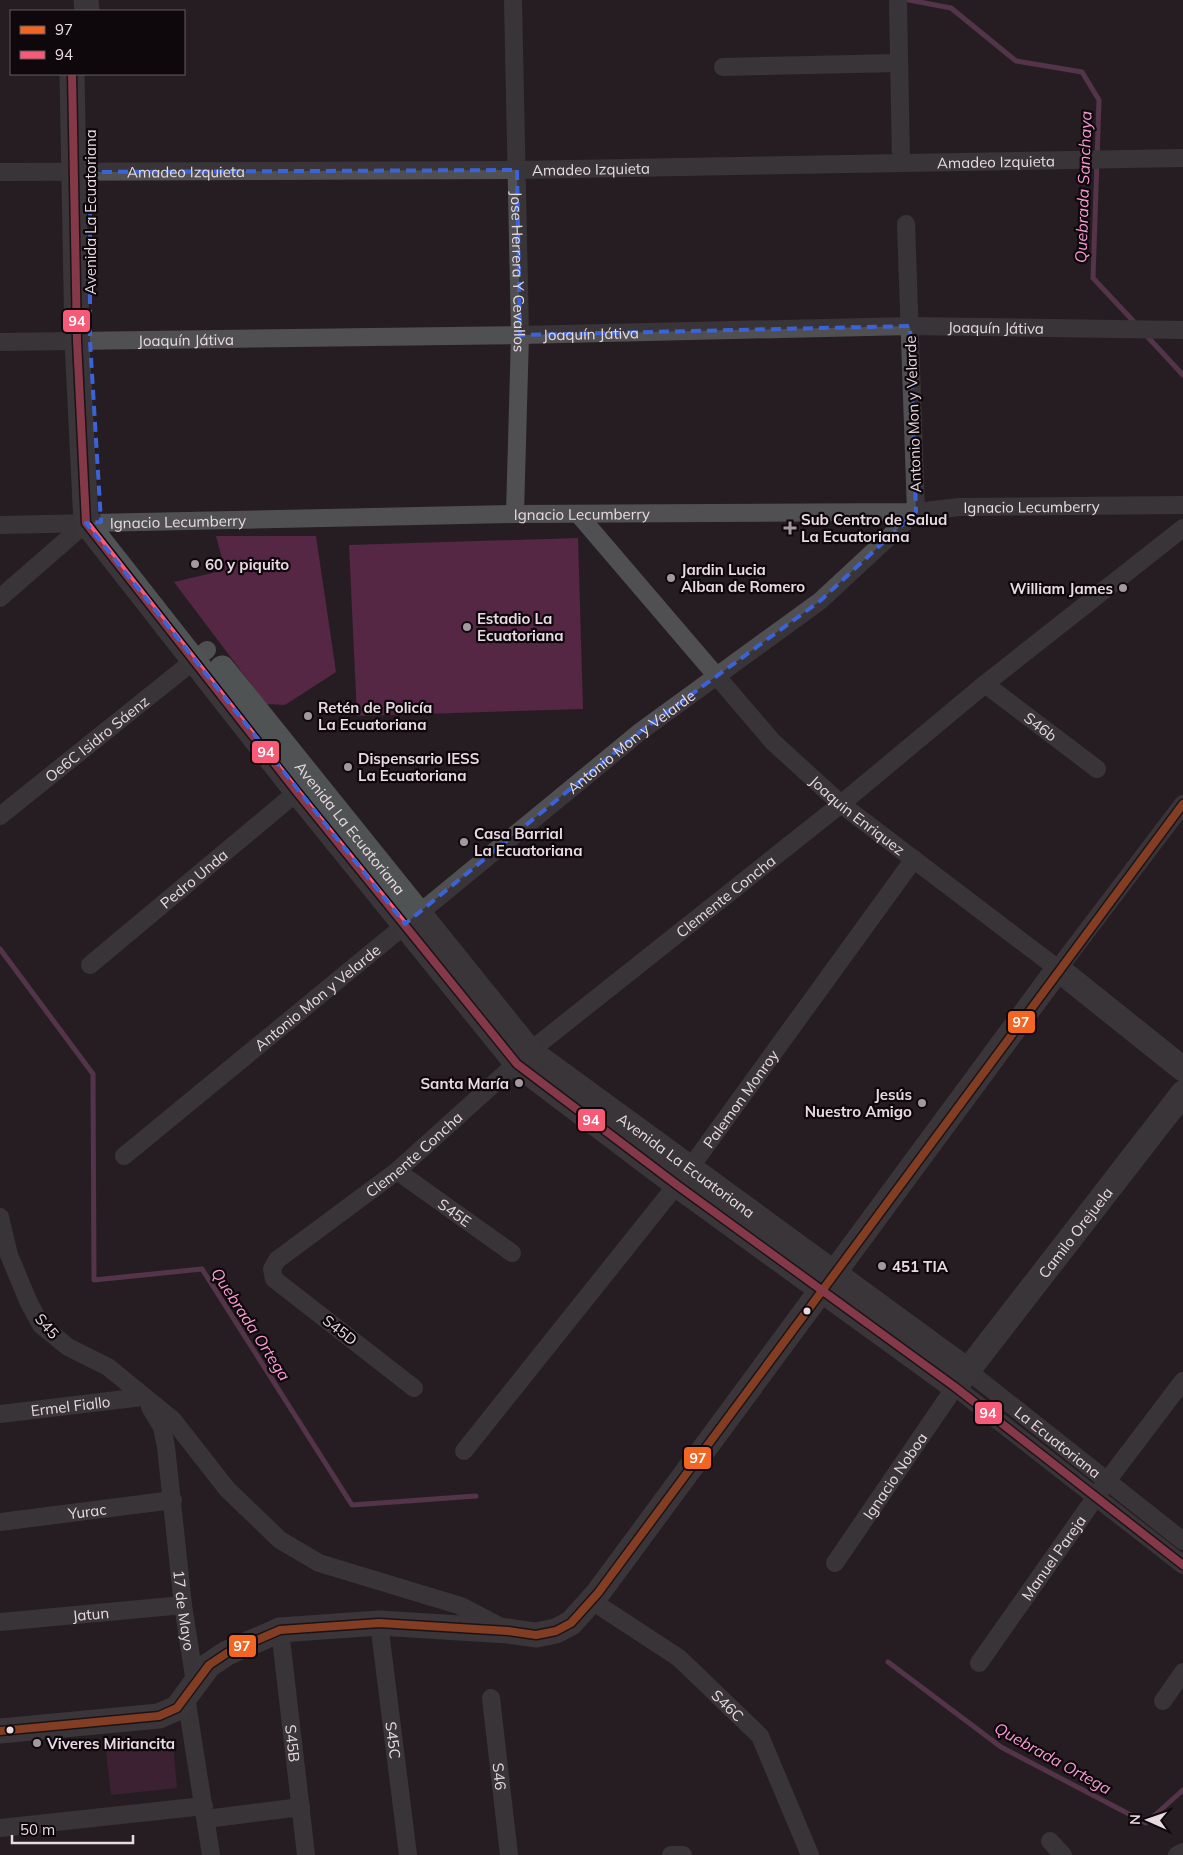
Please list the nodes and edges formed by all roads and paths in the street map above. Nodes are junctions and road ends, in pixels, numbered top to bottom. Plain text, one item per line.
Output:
1 (513, 0) edge
2 (898, 0) edge
3 (899, 63) junction
4 (723, 67) dead end
5 (72, 75) edge
6 (88, 75) edge
7 (1183, 158) edge
8 (901, 162) junction
9 (517, 170) junction
10 (0, 172) edge
11 (82, 172) junction
12 (906, 224) dead end
13 (910, 326) junction
14 (1183, 330) edge
15 (520, 335) junction
16 (84, 341) junction
17 (0, 342) edge
18 (1183, 505) edge
19 (916, 512) junction
20 (515, 514) junction
21 (578, 514) junction
22 (93, 522) junction
23 (0, 525) edge
24 (1183, 528) edge
25 (0, 598) edge
26 (200, 655) junction
27 (716, 676) junction
28 (984, 684) junction
29 (1097, 769) dead end
30 (296, 792) junction
31 (841, 804) junction
32 (1183, 804) edge
33 (0, 816) edge
34 (914, 859) junction
35 (412, 919) junction
36 (90, 965) dead end
37 (1058, 969) junction
38 (524, 1058) junction
39 (1183, 1069) edge
40 (1183, 1093) edge
41 (124, 1156) dead end
42 (397, 1171) junction
43 (683, 1176) junction
44 (0, 1218) edge
45 (512, 1253) dead end
46 (272, 1269) joint
47 (829, 1281) junction
48 (961, 1378) junction
49 (1183, 1381) edge
50 (414, 1388) dead end
51 (142, 1397) junction
52 (0, 1414) edge
53 (464, 1451) dead end
54 (1107, 1481) junction
55 (1096, 1496) junction
56 (173, 1500) junction
57 (0, 1522) edge
58 (1183, 1541) edge
59 (834, 1563) dead end
60 (1183, 1565) edge
61 (595, 1597) junction
62 (183, 1605) junction
63 (0, 1622) edge
64 (379, 1623) junction
65 (280, 1630) junction
66 (508, 1631) junction
67 (979, 1663) dead end
68 (1183, 1672) edge
69 (190, 1690) junction
70 (491, 1698) dead end
71 (1163, 1701) dead end
72 (0, 1731) edge
73 (301, 1807) junction
74 (205, 1813) junction
75 (0, 1828) edge
76 (1050, 1841) dead end
77 (1183, 1852) edge
78 (211, 1855) edge
79 (306, 1855) edge
80 (408, 1855) edge
81 (509, 1855) edge
82 (672, 1855) edge
83 (684, 1855) edge
84 (810, 1855) edge
85 (1063, 1855) edge
86 (1177, 1855) edge

1 - 9 street, Jose Herrera Y Cevallos
2 - 3 street
3 - 4 street
3 - 8 street
5 - 11 street
6 - 11 street, Avenida La Ecuatoriana
7 - 8 street, Amadeo Izquieta
8 - 9 street, Amadeo Izquieta
9 - 11 street, Amadeo Izquieta
9 - 15 street, Jose Herrera Y Cevallos
10 - 11 street, Amadeo Izquieta
11 - 16 street, Avenida La Ecuatoriana
12 - 13 street, Antonio Mon y Velarde
13 - 14 street, Joaquín Játiva
13 - 15 street, Joaquín Játiva
13 - 19 street, Antonio Mon y Velarde
15 - 16 street, Joaquín Játiva
15 - 20 street, Jose Herrera Y Cevallos
16 - 17 street, Joaquín Játiva
16 - 22 street, Avenida La Ecuatoriana
18 - 19 street, Ignacio Lecumberry
19 - 21 street, Ignacio Lecumberry
19 - 27 street, Antonio Mon y Velarde
20 - 21 street, Ignacio Lecumberry
20 - 22 street, Ignacio Lecumberry
21 - 27 street, Joaquin Enriquez
22 - 23 street, Ignacio Lecumberry
22 - 25 street
22 - 26 street, Avenida La Ecuatoriana
24 - 28 street, Clemente Concha
26 - 30 street
26 - 33 street, Oe6C Isidro Sáenz
26 - 35 street, Avenida La Ecuatoriana
27 - 31 street, Joaquin Enriquez
27 - 35 street, Antonio Mon y Velarde
28 - 29 street, S46b
28 - 31 street, Clemente Concha
30 - 35 street
30 - 36 street, Pedro Unda
31 - 34 street, Joaquin Enriquez
31 - 38 street, Clemente Concha
32 - 37 street
34 - 37 street, Joaquin Enriquez
34 - 43 street, Palemon Monroy
35 - 38 street, Avenida La Ecuatoriana
35 - 41 street, Antonio Mon y Velarde
37 - 39 street, Joaquin Enriquez
37 - 47 street
38 - 42 street, Clemente Concha
38 - 43 street, Avenida La Ecuatoriana
40 - 48 street, Camilo Orejuela
42 - 45 street, S45E
42 - 46 street, Clemente Concha
43 - 47 street, Avenida La Ecuatoriana
43 - 53 street, Palemon Monroy
44 - 51 street, S45
46 - 50 street, S45D
47 - 48 street, La Ecuatoriana
47 - 61 street
48 - 54 street, La Ecuatoriana
48 - 55 street
48 - 59 street, Ignacio Noboa
49 - 54 street, Manuel Pareja
51 - 52 street, Ermel Fiallo
51 - 56 street, 17 de Mayo
51 - 66 street
54 - 55 street, Manuel Pareja
54 - 58 street, La Ecuatoriana
55 - 60 street
55 - 67 street, Manuel Pareja
56 - 57 street, Yurac
56 - 62 street, 17 de Mayo
61 - 66 street
61 - 84 street, S46C
62 - 63 street, Jatun
62 - 69 street, 17 de Mayo
64 - 65 street
64 - 66 street
64 - 80 street, S45C
65 - 69 street
65 - 73 street, S45B
68 - 71 street
69 - 72 street
69 - 74 street, 17 de Mayo
70 - 81 street, S46
73 - 74 street
73 - 79 street, S45B
74 - 75 street
74 - 78 street, 17 de Mayo
76 - 85 street
77 - 86 street
82 - 83 street

